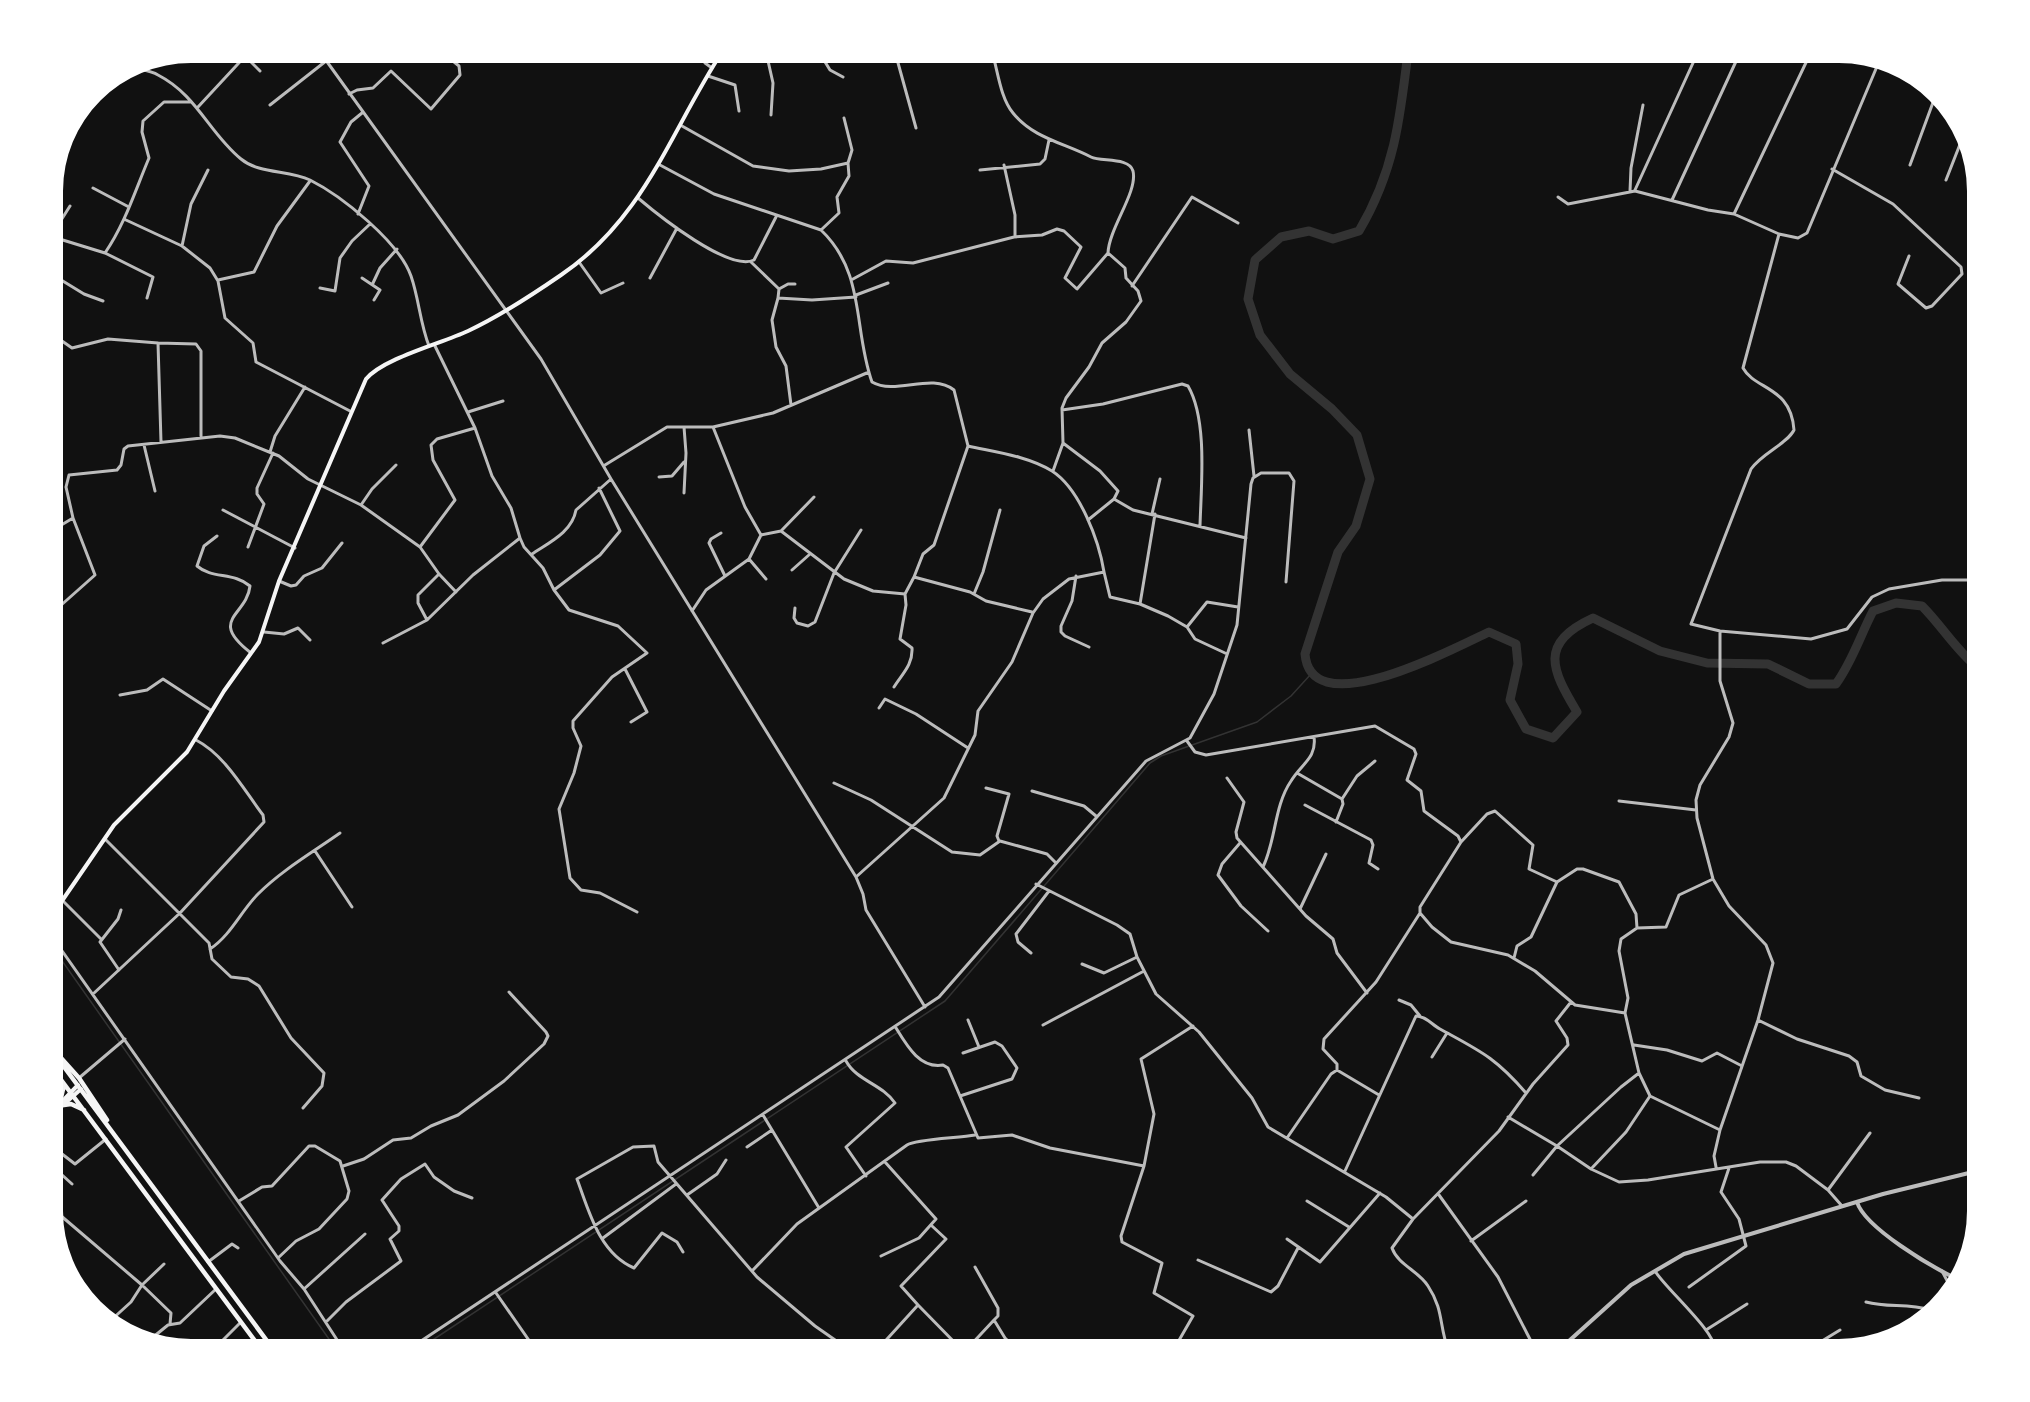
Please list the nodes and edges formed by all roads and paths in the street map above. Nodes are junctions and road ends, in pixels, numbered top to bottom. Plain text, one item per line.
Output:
1 (240, 63) edge
2 (252, 63) edge
3 (322, 63) edge
4 (326, 63) edge
5 (455, 63) edge
6 (705, 63) edge
7 (715, 63) edge
8 (769, 63) edge
9 (826, 63) edge
10 (898, 63) edge
11 (996, 63) edge
12 (1693, 63) edge
13 (1735, 63) edge
14 (1806, 63) edge
15 (712, 68) junction
16 (1876, 69) edge
17 (146, 71) edge
18 (260, 71) dead end
19 (708, 76) junction
20 (843, 77) dead end
21 (349, 94) junction
22 (193, 102) junction
23 (1933, 104) edge
24 (270, 105) dead end
25 (1643, 105) dead end
26 (198, 107) junction
27 (739, 111) dead end
28 (361, 113) junction
29 (771, 115) dead end
30 (844, 118) dead end
31 (682, 126) junction
32 (916, 128) dead end
33 (1049, 140) junction
34 (1959, 147) edge
35 (848, 163) junction
36 (660, 165) junction
37 (1004, 165) junction
38 (1910, 165) dead end
39 (1832, 169) junction
40 (208, 170) dead end
41 (980, 170) dead end
42 (1946, 180) dead end
43 (310, 181) junction
44 (93, 188) dead end
45 (1632, 191) junction
46 (1558, 197) dead end
47 (638, 198) junction
48 (1671, 200) junction
49 (70, 206) dead end
50 (127, 206) junction
51 (358, 214) junction
52 (1734, 214) junction
53 (776, 217) junction
54 (63, 218) edge
55 (126, 220) junction
56 (1238, 223) dead end
57 (370, 224) junction
58 (677, 228) junction
59 (821, 230) junction
60 (1779, 234) junction
61 (1015, 237) junction
62 (63, 239) edge
63 (182, 246) junction
64 (397, 249) junction
65 (105, 253) junction
66 (1108, 253) junction
67 (1909, 256) dead end
68 (579, 262) junction
69 (751, 262) junction
70 (362, 278) dead end
71 (650, 278) dead end
72 (853, 279) junction
73 (217, 280) junction
74 (63, 281) edge
75 (373, 283) junction
76 (623, 283) dead end
77 (888, 283) dead end
78 (795, 284) dead end
79 (1132, 286) junction
80 (320, 288) dead end
81 (779, 289) junction
82 (856, 296) junction
83 (147, 298) dead end
84 (778, 298) junction
85 (374, 300) dead end
86 (103, 301) dead end
87 (504, 311) junction
88 (158, 343) junction
89 (63, 344) edge
90 (432, 347) junction
91 (869, 372) junction
92 (305, 387) junction
93 (502, 401) dead end
94 (791, 405) junction
95 (1062, 410) junction
96 (350, 411) junction
97 (468, 412) junction
98 (684, 427) junction
99 (713, 427) junction
100 (475, 428) junction
101 (1249, 430) dead end
102 (201, 436) junction
103 (161, 442) junction
104 (1063, 443) junction
105 (144, 445) junction
106 (968, 446) junction
107 (271, 453) junction
108 (685, 460) junction
109 (396, 465) dead end
110 (604, 465) junction
111 (1053, 472) junction
112 (1254, 476) junction
113 (659, 477) dead end
114 (1160, 479) dead end
115 (610, 480) junction
116 (321, 485) junction
117 (600, 487) junction
118 (155, 491) dead end
119 (684, 493) dead end
120 (814, 497) dead end
121 (1114, 499) junction
122 (361, 506) junction
123 (223, 510) dead end
124 (1000, 510) dead end
125 (1154, 514) junction
126 (73, 518) junction
127 (1088, 521) junction
128 (63, 524) edge
129 (1200, 526) junction
130 (257, 527) junction
131 (861, 530) dead end
132 (781, 531) junction
133 (721, 533) dead end
134 (761, 535) junction
135 (217, 536) dead end
136 (520, 538) junction
137 (1246, 538) junction
138 (342, 543) dead end
139 (418, 546) junction
140 (248, 547) dead end
141 (295, 548) junction
142 (532, 554) junction
143 (810, 554) junction
144 (748, 559) junction
145 (792, 570) dead end
146 (1104, 572) junction
147 (834, 573) junction
148 (438, 574) junction
149 (725, 576) junction
150 (1076, 576) junction
151 (914, 578) junction
152 (766, 579) dead end
153 (1967, 580) edge
154 (279, 581) junction
155 (1286, 582) dead end
156 (554, 590) junction
157 (456, 592) junction
158 (905, 594) junction
159 (974, 594) junction
160 (63, 603) edge
161 (1140, 604) junction
162 (1238, 607) junction
163 (795, 608) dead end
164 (692, 610) junction
165 (1033, 613) junction
166 (427, 620) junction
167 (1186, 627) junction
168 (1720, 631) junction
169 (264, 632) junction
170 (310, 640) dead end
171 (383, 643) dead end
172 (1089, 647) dead end
173 (1225, 653) junction
174 (252, 654) junction
175 (625, 669) junction
176 (894, 687) dead end
177 (120, 695) dead end
178 (879, 708) dead end
179 (212, 711) junction
180 (631, 722) dead end
181 (1314, 737) junction
182 (196, 740) junction
183 (1188, 742) junction
184 (968, 748) junction
185 (1375, 761) dead end
186 (1297, 773) junction
187 (1227, 778) dead end
188 (834, 783) dead end
189 (986, 788) dead end
190 (1032, 792) dead end
191 (1342, 799) junction
192 (1619, 801) dead end
193 (1305, 805) dead end
194 (1696, 810) junction
195 (1096, 816) junction
196 (1336, 822) junction
197 (911, 828) junction
198 (340, 833) dead end
199 (104, 838) junction
200 (999, 841) junction
201 (1461, 842) junction
202 (1240, 843) junction
203 (315, 851) junction
204 (1326, 854) dead end
205 (1056, 863) junction
206 (1263, 867) junction
207 (1378, 869) dead end
208 (856, 878) junction
209 (1713, 879) junction
210 (1557, 882) junction
211 (1038, 885) junction
212 (1048, 890) junction
213 (63, 901) joint
214 (352, 906) dead end
215 (1300, 909) junction
216 (121, 910) dead end
217 (637, 912) dead end
218 (180, 913) junction
219 (1420, 913) junction
220 (1637, 928) junction
221 (1268, 931) dead end
222 (101, 939) junction
223 (210, 949) junction
224 (63, 952) edge
225 (1031, 953) dead end
226 (1137, 957) junction
227 (1514, 958) junction
228 (1082, 964) dead end
229 (120, 970) junction
230 (1144, 971) junction
231 (509, 992) dead end
232 (1367, 993) junction
233 (93, 994) junction
234 (1400, 1000) dead end
235 (1571, 1002) junction
236 (925, 1008) junction
237 (1625, 1013) junction
238 (1420, 1016) junction
239 (968, 1020) dead end
240 (1758, 1020) junction
241 (1043, 1025) dead end
242 (1193, 1026) junction
243 (896, 1028) junction
244 (1447, 1033) junction
245 (124, 1040) junction
246 (1634, 1045) junction
247 (979, 1047) junction
248 (963, 1053) dead end
249 (1432, 1057) dead end
250 (63, 1061) edge
251 (846, 1062) junction
252 (63, 1064) edge
253 (1742, 1066) junction
254 (1337, 1070) junction
255 (1639, 1073) junction
256 (79, 1078) junction
257 (63, 1081) edge
258 (63, 1084) edge
259 (79, 1087) junction
260 (1526, 1093) junction
261 (73, 1094) junction
262 (1379, 1095) junction
263 (960, 1096) junction
264 (1650, 1096) junction
265 (1919, 1098) dead end
266 (63, 1100) edge
267 (63, 1103) edge
268 (63, 1104) edge
269 (303, 1108) dead end
270 (88, 1113) junction
271 (762, 1114) junction
272 (1508, 1117) junction
273 (772, 1130) junction
274 (1720, 1130) junction
275 (113, 1131) junction
276 (1870, 1133) dead end
277 (975, 1135) junction
278 (1287, 1138) junction
279 (106, 1139) junction
280 (1557, 1146) junction
281 (747, 1147) dead end
282 (63, 1155) edge
283 (726, 1160) dead end
284 (885, 1162) junction
285 (343, 1166) junction
286 (1144, 1166) junction
287 (1716, 1167) junction
288 (1729, 1168) junction
289 (1591, 1169) junction
290 (1345, 1171) junction
291 (1967, 1173) edge
292 (1533, 1175) dead end
293 (63, 1176) edge
294 (670, 1176) junction
295 (866, 1176) junction
296 (676, 1183) junction
297 (72, 1184) dead end
298 (1828, 1190) junction
299 (1380, 1193) junction
300 (687, 1195) junction
301 (1440, 1195) junction
302 (472, 1198) dead end
303 (239, 1201) junction
304 (1307, 1201) dead end
305 (1526, 1201) dead end
306 (1857, 1202) junction
307 (1842, 1206) junction
308 (819, 1208) junction
309 (63, 1218) edge
310 (1413, 1219) junction
311 (932, 1226) junction
312 (1349, 1227) junction
313 (596, 1228) junction
314 (365, 1234) dead end
315 (1744, 1235) junction
316 (601, 1236) junction
317 (1287, 1239) dead end
318 (1471, 1241) junction
319 (238, 1248) dead end
320 (1298, 1248) junction
321 (683, 1252) dead end
322 (881, 1256) dead end
323 (278, 1258) junction
324 (1198, 1260) dead end
325 (208, 1262) junction
326 (164, 1264) dead end
327 (975, 1267) dead end
328 (1654, 1270) junction
329 (752, 1271) junction
330 (1941, 1271) junction
331 (1949, 1275) edge
332 (1946, 1280) edge
333 (142, 1285) junction
334 (1689, 1287) dead end
335 (217, 1288) junction
336 (304, 1289) junction
337 (497, 1294) junction
338 (1866, 1302) dead end
339 (1747, 1304) dead end
340 (918, 1305) junction
341 (1923, 1308) edge
342 (117, 1315) edge
343 (994, 1320) junction
344 (241, 1322) junction
345 (326, 1322) junction
346 (170, 1324) junction
347 (1706, 1330) junction
348 (1840, 1330) dead end
349 (157, 1334) edge
350 (225, 1339) edge
351 (253, 1339) edge
352 (265, 1339) edge
353 (336, 1339) edge
354 (426, 1339) edge
355 (528, 1339) edge
356 (833, 1339) edge
357 (888, 1339) edge
358 (950, 1339) edge
359 (977, 1339) edge
360 (1006, 1339) edge
361 (1180, 1339) edge
362 (1446, 1339) edge
363 (1529, 1339) edge
364 (1572, 1339) edge
365 (1712, 1339) edge
366 (1825, 1339) edge

1 - 26 street
2 - 18 street
3 - 24 street
4 - 21 street
5 - 21 street
6 - 15 street
7 - 15 main road
8 - 29 street
9 - 20 street
10 - 32 street
11 - 33 street
12 - 45 street
13 - 48 street
14 - 52 street
15 - 19 main road
16 - 39 street
17 - 22 street
19 - 27 street
19 - 31 main road
21 - 28 street
22 - 26 street
22 - 50 street
23 - 38 street
25 - 45 street
26 - 43 street
28 - 51 street
28 - 87 street
30 - 35 street
31 - 35 street
31 - 36 main road
33 - 37 street
33 - 66 street
34 - 42 street
35 - 59 street
36 - 47 main road
36 - 53 street
37 - 41 street
37 - 61 street
39 - 60 street
39 - 67 street
40 - 63 street
43 - 51 street
43 - 73 street
44 - 50 street
45 - 46 street
45 - 48 street
47 - 58 street
47 - 68 main road
48 - 52 street
49 - 54 street
50 - 55 street
51 - 57 street
52 - 60 street
53 - 59 street
53 - 69 street
55 - 63 street
55 - 65 street
56 - 79 street
57 - 64 street
57 - 80 street
58 - 69 street
58 - 71 street
59 - 72 street
60 - 168 street
61 - 66 street
61 - 72 street
62 - 65 street
63 - 73 street
64 - 75 street
64 - 90 street
65 - 83 street
66 - 79 street
68 - 76 street
68 - 87 main road
69 - 81 street
70 - 75 street
72 - 82 street
73 - 92 street
74 - 86 street
75 - 85 street
77 - 82 street
78 - 81 street
79 - 95 street
81 - 84 street
82 - 84 street
82 - 91 street
84 - 94 street
87 - 90 main road
87 - 110 street
88 - 89 street
88 - 102 street
88 - 103 street
90 - 96 main road
90 - 97 street
91 - 94 street
91 - 106 street
92 - 96 street
92 - 107 street
93 - 97 street
94 - 99 street
95 - 104 street
95 - 129 street
96 - 116 main road
97 - 100 street
98 - 99 street
98 - 108 street
98 - 110 street
99 - 134 street
100 - 136 street
100 - 139 street
101 - 112 street
102 - 103 street
102 - 107 street
103 - 105 street
104 - 111 street
104 - 121 street
105 - 118 street
105 - 126 street
106 - 111 street
106 - 151 street
107 - 116 street
107 - 130 street
108 - 113 street
108 - 119 street
109 - 122 street
110 - 115 street
111 - 127 street
112 - 137 street
112 - 155 street
114 - 125 street
115 - 117 street
115 - 164 street
116 - 122 street
116 - 141 main road
117 - 142 street
117 - 156 street
120 - 132 street
121 - 125 street
121 - 127 street
122 - 139 street
123 - 130 street
124 - 159 street
125 - 129 street
125 - 161 street
126 - 128 street
126 - 160 street
127 - 146 street
129 - 137 street
130 - 140 street
130 - 141 street
131 - 147 street
132 - 134 street
132 - 143 street
133 - 149 street
134 - 144 street
135 - 174 street
136 - 142 street
136 - 157 street
137 - 162 street
138 - 154 street
139 - 148 street
141 - 154 main road
142 - 156 street
143 - 145 street
143 - 147 street
144 - 149 street
144 - 152 street
146 - 150 street
146 - 161 street
147 - 158 street
147 - 163 street
148 - 157 street
148 - 166 street
149 - 164 street
150 - 165 street
150 - 172 street
151 - 158 street
151 - 159 street
153 - 168 street
154 - 169 main road
156 - 175 street
157 - 166 street
158 - 176 street
159 - 165 street
161 - 167 street
162 - 167 street
162 - 173 street
164 - 208 street
165 - 184 street
166 - 171 street
167 - 173 street
168 - 194 street
169 - 170 street
169 - 174 main road
173 - 183 street
174 - 179 main road
175 - 180 street
175 - 217 street
177 - 179 street
178 - 184 street
179 - 182 main road
181 - 183 street
181 - 186 street
181 - 201 street
182 - 199 main road
182 - 218 street
183 - 195 street
184 - 197 street
185 - 191 street
186 - 191 street
186 - 206 street
187 - 202 street
188 - 197 street
189 - 200 street
190 - 195 street
191 - 196 street
192 - 194 street
193 - 196 street
194 - 209 street
195 - 205 street
196 - 207 street
197 - 200 street
197 - 208 street
198 - 203 street
199 - 213 main road
199 - 218 street
200 - 205 street
201 - 210 street
201 - 219 street
202 - 206 street
202 - 221 street
203 - 214 street
203 - 223 street
204 - 215 street
205 - 211 street
206 - 215 street
208 - 236 street
209 - 220 street
209 - 240 street
210 - 220 street
210 - 227 street
211 - 212 street
211 - 236 street
212 - 225 street
212 - 226 street
213 - 222 street
215 - 232 street
216 - 222 street
218 - 223 street
218 - 229 street
219 - 227 street
219 - 232 street
220 - 237 street
222 - 229 street
223 - 269 street
224 - 233 street
226 - 228 street
226 - 230 street
227 - 235 street
229 - 233 street
230 - 241 street
230 - 242 street
231 - 285 street
232 - 254 street
233 - 245 street
234 - 238 street
235 - 237 street
235 - 260 street
236 - 243 street
237 - 246 street
238 - 244 street
238 - 262 street
239 - 247 street
240 - 253 street
240 - 265 street
242 - 278 street
242 - 286 street
243 - 251 street
243 - 263 street
244 - 249 street
244 - 260 street
245 - 256 street
245 - 303 street
246 - 253 street
246 - 255 street
247 - 248 street
247 - 263 street
250 - 256 highway
251 - 271 street
251 - 295 street
252 - 259 highway
253 - 274 street
254 - 262 street
254 - 278 street
255 - 264 street
255 - 280 street
256 - 275 highway
257 - 261 highway
258 - 266 highway
259 - 261 main road
259 - 275 highway
260 - 272 street
261 - 267 main road
261 - 270 highway
262 - 290 street
263 - 277 street
264 - 274 street
264 - 289 street
268 - 270 highway
270 - 279 highway
271 - 273 street
271 - 294 street
272 - 280 street
272 - 301 street
273 - 281 street
273 - 308 street
274 - 287 street
275 - 325 highway
276 - 298 street
277 - 284 street
277 - 286 street
278 - 290 street
279 - 282 street
279 - 335 highway
280 - 289 street
280 - 292 street
283 - 300 street
284 - 295 street
284 - 311 street
285 - 303 street
285 - 323 street
286 - 361 street
287 - 288 street
287 - 289 street
288 - 298 street
288 - 315 street
290 - 299 street
291 - 306 street
293 - 297 street
294 - 296 street
294 - 313 street
294 - 313 street
295 - 308 street
296 - 300 street
296 - 316 street
298 - 307 street
299 - 310 street
299 - 312 street
300 - 329 street
301 - 310 street
301 - 318 street
302 - 345 street
303 - 323 street
304 - 312 street
305 - 318 street
306 - 307 street
306 - 330 street
307 - 315 street
308 - 329 street
309 - 333 street
310 - 362 street
311 - 322 street
311 - 340 street
312 - 320 street
313 - 316 street
313 - 337 street
314 - 336 street
315 - 328 street
315 - 334 street
316 - 321 street
317 - 320 street
318 - 363 street
319 - 325 street
320 - 324 street
323 - 336 street
325 - 352 highway
326 - 333 street
327 - 343 street
328 - 347 street
328 - 364 street
329 - 356 street
330 - 331 street
330 - 332 street
333 - 342 street
333 - 346 street
335 - 344 highway
335 - 346 street
336 - 345 street
337 - 354 street
337 - 355 street
338 - 341 street
339 - 347 street
340 - 357 street
340 - 358 street
343 - 359 street
343 - 360 street
344 - 350 street
344 - 351 highway
345 - 353 street
346 - 349 street
347 - 365 street
348 - 366 street

